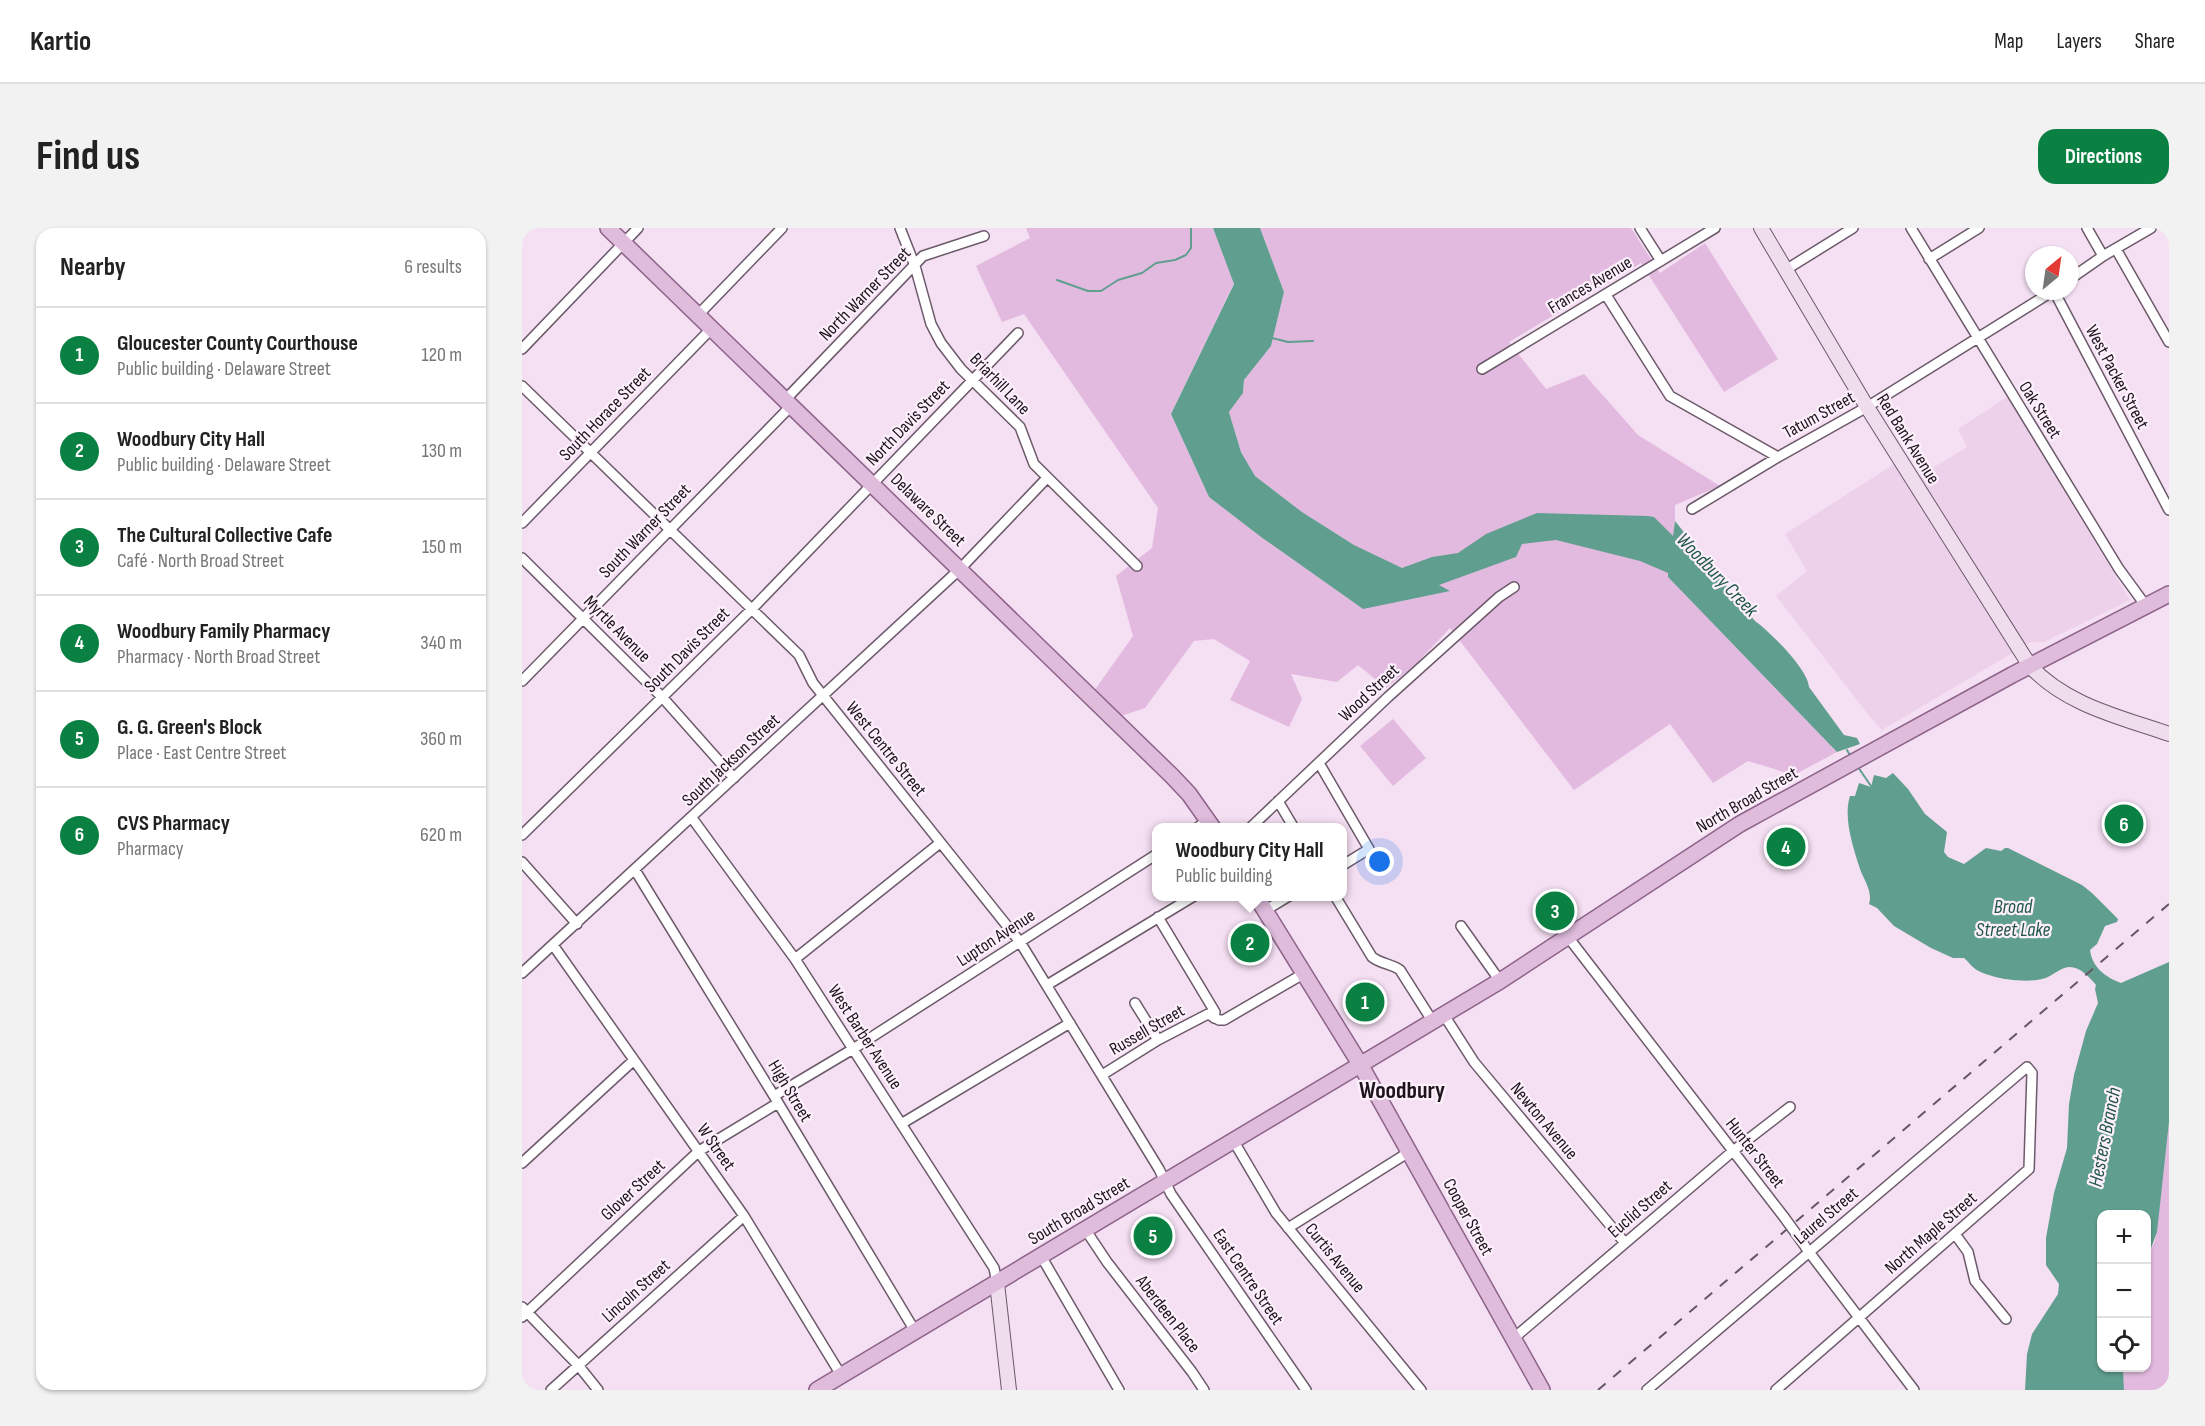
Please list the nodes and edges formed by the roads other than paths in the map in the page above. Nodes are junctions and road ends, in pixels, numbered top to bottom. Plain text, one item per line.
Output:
1 (608, 228) edge
2 (639, 228) edge
3 (782, 228) edge
4 (900, 228) edge
5 (1640, 228) edge
6 (1715, 228) edge
7 (1761, 228) edge
8 (1853, 228) edge
9 (1911, 228) edge
10 (1979, 228) edge
11 (2087, 228) edge
12 (2151, 228) edge
13 (984, 236) dead end
14 (624, 243) junction
15 (2116, 249) junction
16 (2103, 256) junction
17 (1929, 259) junction
18 (1661, 261) junction
19 (915, 266) junction
20 (1787, 269) junction
21 (2079, 273) edge
22 (1606, 295) junction
23 (2039, 300) edge
24 (2058, 300) edge
25 (698, 315) junction
26 (712, 328) junction
27 (1018, 333) dead end
28 (1977, 340) junction
29 (2169, 342) edge
30 (522, 349) edge
31 (1482, 369) dead end
32 (972, 381) junction
33 (522, 386) edge
34 (789, 402) junction
35 (1867, 407) junction
36 (589, 452) junction
37 (1778, 457) junction
38 (1047, 478) junction
39 (873, 484) junction
40 (1692, 509) dead end
41 (2169, 510) edge
42 (522, 523) edge
43 (670, 529) junction
44 (522, 558) edge
45 (1137, 566) dead end
46 (960, 569) junction
47 (1514, 587) dead end
48 (2169, 594) edge
49 (2146, 606) junction
50 (752, 609) junction
51 (583, 618) junction
52 (2030, 666) junction
53 (522, 681) edge
54 (824, 697) junction
55 (663, 698) junction
56 (2169, 734) edge
57 (1319, 763) junction
58 (734, 778) junction
59 (1278, 801) junction
60 (692, 818) junction
61 (1205, 823) edge
62 (1255, 823) edge
63 (1291, 823) edge
64 (522, 835) edge
65 (940, 843) junction
66 (1152, 857) edge
67 (522, 862) edge
68 (1347, 863) edge
69 (635, 870) junction
70 (1187, 901) edge
71 (1258, 901) edge
72 (1282, 901) edge
73 (1337, 901) edge
74 (1264, 911) junction
75 (1158, 917) junction
76 (577, 924) junction
77 (1461, 926) dead end
78 (1568, 937) junction
79 (1020, 942) junction
80 (553, 945) junction
81 (795, 959) junction
82 (522, 973) edge
83 (1303, 974) junction
84 (1500, 981) junction
85 (1047, 985) junction
86 (1135, 1003) dead end
87 (1214, 1018) junction
88 (1438, 1019) junction
89 (1070, 1023) junction
90 (1158, 1040) junction
91 (853, 1049) junction
92 (634, 1060) junction
93 (1360, 1065) junction
94 (2027, 1067) joint
95 (1102, 1075) junction
96 (776, 1099) junction
97 (1790, 1107) dead end
98 (901, 1124) junction
99 (1233, 1140) junction
100 (699, 1151) junction
101 (1733, 1151) junction
102 (1408, 1152) junction
103 (522, 1163) edge
104 (1165, 1181) junction
105 (744, 1216) junction
106 (1288, 1228) junction
107 (1085, 1229) junction
108 (1955, 1234) junction
109 (1625, 1243) junction
110 (1807, 1249) junction
111 (1041, 1256) junction
112 (997, 1283) junction
113 (524, 1312) edge
114 (1859, 1317) junction
115 (2006, 1318) dead end
116 (915, 1331) junction
117 (1514, 1338) junction
118 (578, 1365) junction
119 (842, 1376) junction
120 (1783, 1388) edge
121 (551, 1390) edge
122 (598, 1390) edge
123 (817, 1390) edge
124 (1010, 1390) edge
125 (1119, 1390) edge
126 (1204, 1390) edge
127 (1305, 1390) edge
128 (1421, 1390) edge
129 (1542, 1390) edge
130 (1647, 1390) edge
131 (1914, 1390) edge

1 - 14 main road, Delaware Street
2 - 14 street
3 - 25 street
4 - 19 street, Briarhill Lane
5 - 18 street
6 - 18 street, Frances Avenue
7 - 20 street, Red Bank Avenue
8 - 20 street
9 - 17 street, Oak Street
10 - 17 street
11 - 16 street
12 - 15 street
13 - 19 street, North Warner Street
14 - 25 main road, Delaware Street
14 - 30 street
15 - 16 street
15 - 29 street
16 - 21 street
17 - 28 street, Oak Street
18 - 22 street, Frances Avenue
19 - 32 street, Briarhill Lane
19 - 34 street, North Warner Street
20 - 35 street, Red Bank Avenue
22 - 31 street, Frances Avenue
22 - 37 street
23 - 28 street, Tatum Street
24 - 41 street, West Packer Street
25 - 26 main road, Delaware Street
26 - 34 main road, Delaware Street
26 - 36 street, South Horace Street
27 - 32 street, North Davis Street
28 - 35 street, Tatum Street
28 - 49 street, Oak Street
32 - 38 street, Briarhill Lane
32 - 39 street, North Davis Street
33 - 36 street, West Centre Street
34 - 39 main road, Delaware Street
34 - 43 street, South Warner Street
35 - 37 street, Tatum Street
35 - 52 street, Red Bank Avenue
36 - 42 street, South Horace Street
36 - 43 street, West Centre Street
37 - 40 street, Tatum Street
38 - 45 street, Briarhill Lane
38 - 46 street, South Jackson Street
39 - 46 main road, Delaware Street
39 - 50 street, South Davis Street
43 - 50 street, West Centre Street
43 - 51 street, South Warner Street
44 - 51 street, Myrtle Avenue
46 - 54 street, South Jackson Street
46 - 61 main road, Delaware Street
47 - 57 street, Wood Street
48 - 49 main road, North Broad Street
49 - 52 main road, North Broad Street
50 - 54 street, West Centre Street
50 - 55 street, South Davis Street
51 - 53 street, South Warner Street
51 - 55 street, Myrtle Avenue
52 - 56 street, Red Bank Avenue
52 - 78 main road, North Broad Street
54 - 58 street, South Jackson Street
54 - 65 street, West Centre Street
55 - 58 street, Myrtle Avenue
55 - 64 street, South Davis Street
57 - 59 street, Wood Street
57 - 68 street
58 - 60 street, South Jackson Street
59 - 62 street, Wood Street
59 - 63 street
60 - 69 street, South Jackson Street
60 - 81 street, West Barber Avenue
65 - 79 street, West Centre Street
65 - 81 street
66 - 79 street, Lupton Avenue
67 - 76 street
69 - 76 street, South Jackson Street
69 - 96 street, High Street
70 - 75 street
71 - 74 main road
72 - 74 street
73 - 88 street, Newton Avenue
74 - 83 main road
75 - 85 street
75 - 87 street
76 - 80 street, South Jackson Street
77 - 84 street
78 - 84 main road, North Broad Street
78 - 101 street, Hunter Street
79 - 85 street, West Centre Street
79 - 91 street, Lupton Avenue
80 - 82 street, South Jackson Street
80 - 92 street, W Street
81 - 91 street, West Barber Avenue
83 - 87 street, Russell Street
83 - 93 main road
84 - 88 main road, North Broad Street
85 - 89 street, West Centre Street
86 - 90 street
87 - 90 street, Russell Street
88 - 93 main road, North Broad Street
88 - 109 street, Newton Avenue
89 - 95 street, West Centre Street
89 - 98 street
90 - 95 street, Russell Street
91 - 96 street, Glover Street
91 - 98 street, West Barber Avenue
92 - 100 street, W Street
92 - 103 street
93 - 99 main road, South Broad Street
93 - 102 main road, Cooper Street
94 - 108 street, North Maple Street
94 - 110 street, Laurel Street
95 - 104 street, West Centre Street
96 - 100 street, Glover Street
96 - 116 street, High Street
97 - 101 street, Euclid Street
98 - 112 street, West Barber Avenue
99 - 104 main road, South Broad Street
99 - 106 street, Curtis Avenue
100 - 105 street, W Street
100 - 113 street, Glover Street
101 - 109 street, Euclid Street
101 - 110 street, Hunter Street, bridge
102 - 106 street
102 - 117 main road, Cooper Street
104 - 107 main road, South Broad Street
104 - 127 street, East Centre Street
105 - 118 street, Lincoln Street
105 - 119 street, W Street
106 - 128 street, Curtis Avenue
107 - 111 main road, South Broad Street
107 - 126 street, Aberdeen Place
108 - 114 street, North Maple Street
108 - 115 street
109 - 117 street, Euclid Street
110 - 114 street, Hunter Street
110 - 130 street, Laurel Street
111 - 112 main road, South Broad Street
111 - 125 street
112 - 116 main road, South Broad Street
112 - 124 street
113 - 118 street
114 - 120 street, North Maple Street
114 - 131 street, Hunter Street
116 - 119 main road, South Broad Street
117 - 129 main road, Cooper Street
118 - 121 street, Lincoln Street
118 - 122 street
119 - 123 main road, South Broad Street

